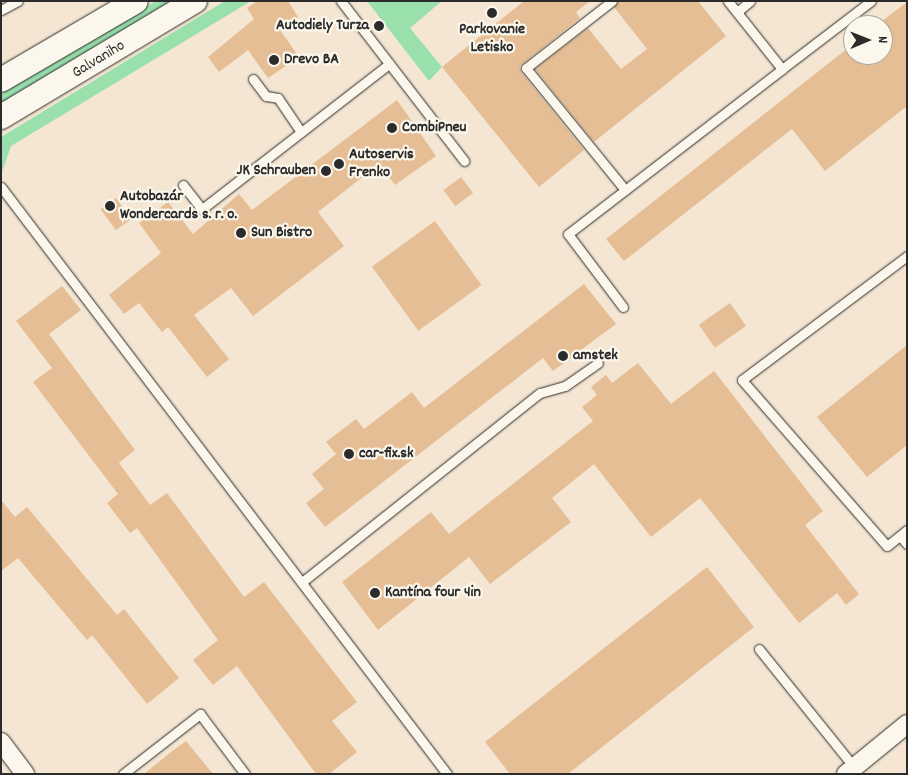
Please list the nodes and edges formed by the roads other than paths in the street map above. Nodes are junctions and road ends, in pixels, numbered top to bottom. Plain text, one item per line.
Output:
1 (18, 1) edge
2 (136, 1) edge
3 (195, 1) edge
4 (341, 1) edge
5 (612, 1) edge
6 (728, 1) edge
7 (750, 1) edge
8 (871, 1) edge
9 (1, 10) edge
10 (736, 12) junction
11 (389, 64) junction
12 (782, 69) junction
13 (254, 79) dead end
14 (1, 80) edge
15 (1, 116) edge
16 (301, 132) junction
17 (464, 162) dead end
18 (183, 185) dead end
19 (1, 187) edge
20 (625, 190) junction
21 (907, 256) edge
22 (623, 307) dead end
23 (598, 363) dead end
24 (903, 533) edge
25 (907, 544) edge
26 (302, 582) junction
27 (759, 649) dead end
28 (907, 724) edge
29 (1, 742) edge
30 (850, 771) edge
31 (25, 774) edge
32 (123, 774) edge
33 (246, 774) edge
34 (447, 774) edge

1 - 9 lane
2 - 14 main road, Galvaniho
3 - 15 main road, Galvaniho
4 - 11 lane
5 - 20 lane
6 - 10 lane
7 - 10 lane
8 - 12 lane
10 - 12 lane
11 - 16 lane
11 - 17 lane
12 - 20 lane
13 - 16 lane
16 - 18 lane
19 - 26 lane
20 - 22 lane
21 - 24 lane
23 - 26 lane
24 - 25 lane
26 - 34 lane
27 - 30 lane
28 - 30 street
29 - 31 street
32 - 33 lane

